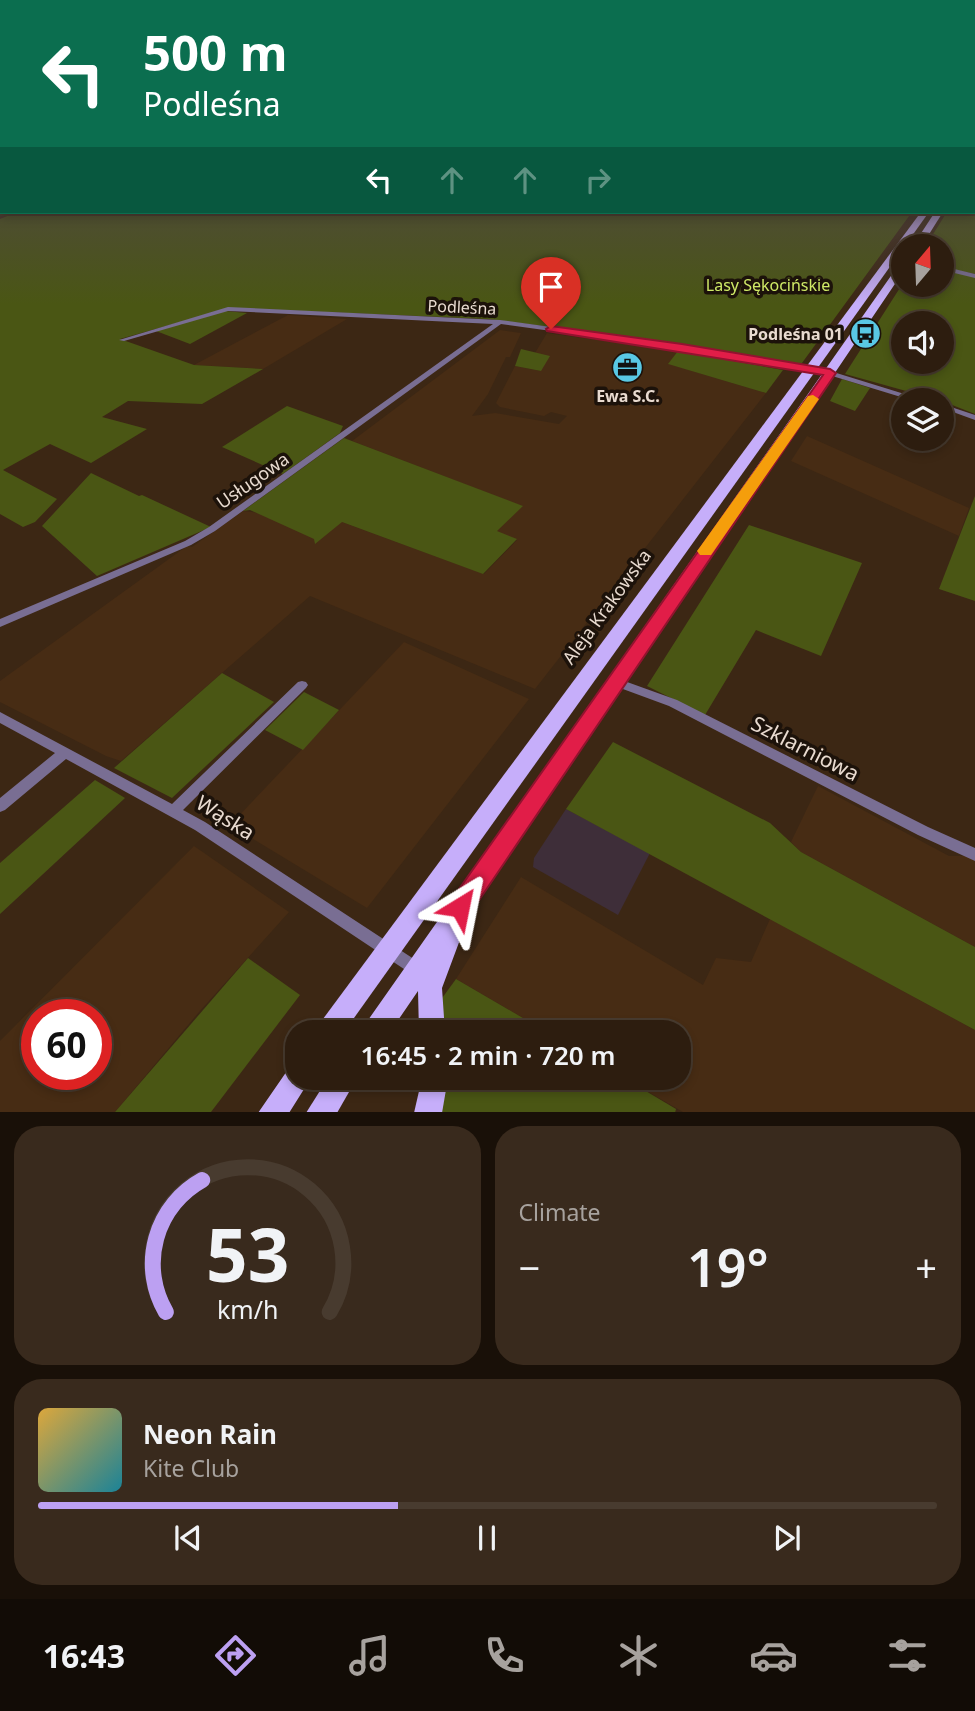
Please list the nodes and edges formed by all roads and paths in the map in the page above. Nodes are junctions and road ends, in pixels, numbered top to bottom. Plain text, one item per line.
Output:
1 (924, 214) edge
2 (938, 214) edge
3 (925, 234) edge
4 (954, 271) edge
5 (975, 276) edge
6 (891, 283) edge
7 (500, 322) junction
8 (122, 340) dead end
9 (808, 370) junction
10 (830, 373) junction
11 (891, 391) edge
12 (954, 411) edge
13 (975, 418) edge
14 (0, 623) edge
15 (615, 682) junction
16 (302, 685) dead end
17 (0, 717) edge
18 (65, 752) junction
19 (0, 806) edge
20 (174, 810) junction
21 (975, 855) edge
22 (460, 907) junction
23 (389, 951) junction
24 (418, 970) junction
25 (338, 1020) edge
26 (383, 1020) edge
27 (431, 1020) edge
28 (288, 1090) edge
29 (336, 1090) edge
30 (433, 1090) edge
31 (272, 1112) edge
32 (320, 1112) edge
33 (428, 1112) edge

1 - 9 main road, Aleja Krakowska
2 - 3 main road
4 - 5 street
6 - 10 main road
7 - 8 street, Podleśna
7 - 9 street, Podleśna
7 - 14 street, Usługowa
9 - 10 street, Podleśna
9 - 23 main road, Aleja Krakowska
10 - 11 street, Podleśna
10 - 15 main road
12 - 13 street
15 - 21 street, Szklarniowa
15 - 22 main road
16 - 20 street
17 - 18 street, Wąska
18 - 19 street
18 - 20 street, Wąska
20 - 23 street, Wąska
22 - 24 main road
22 - 27 main road
23 - 24 street, Wąska
23 - 25 main road, Aleja Krakowska
24 - 26 main road
28 - 31 main road
29 - 32 main road
30 - 33 main road

